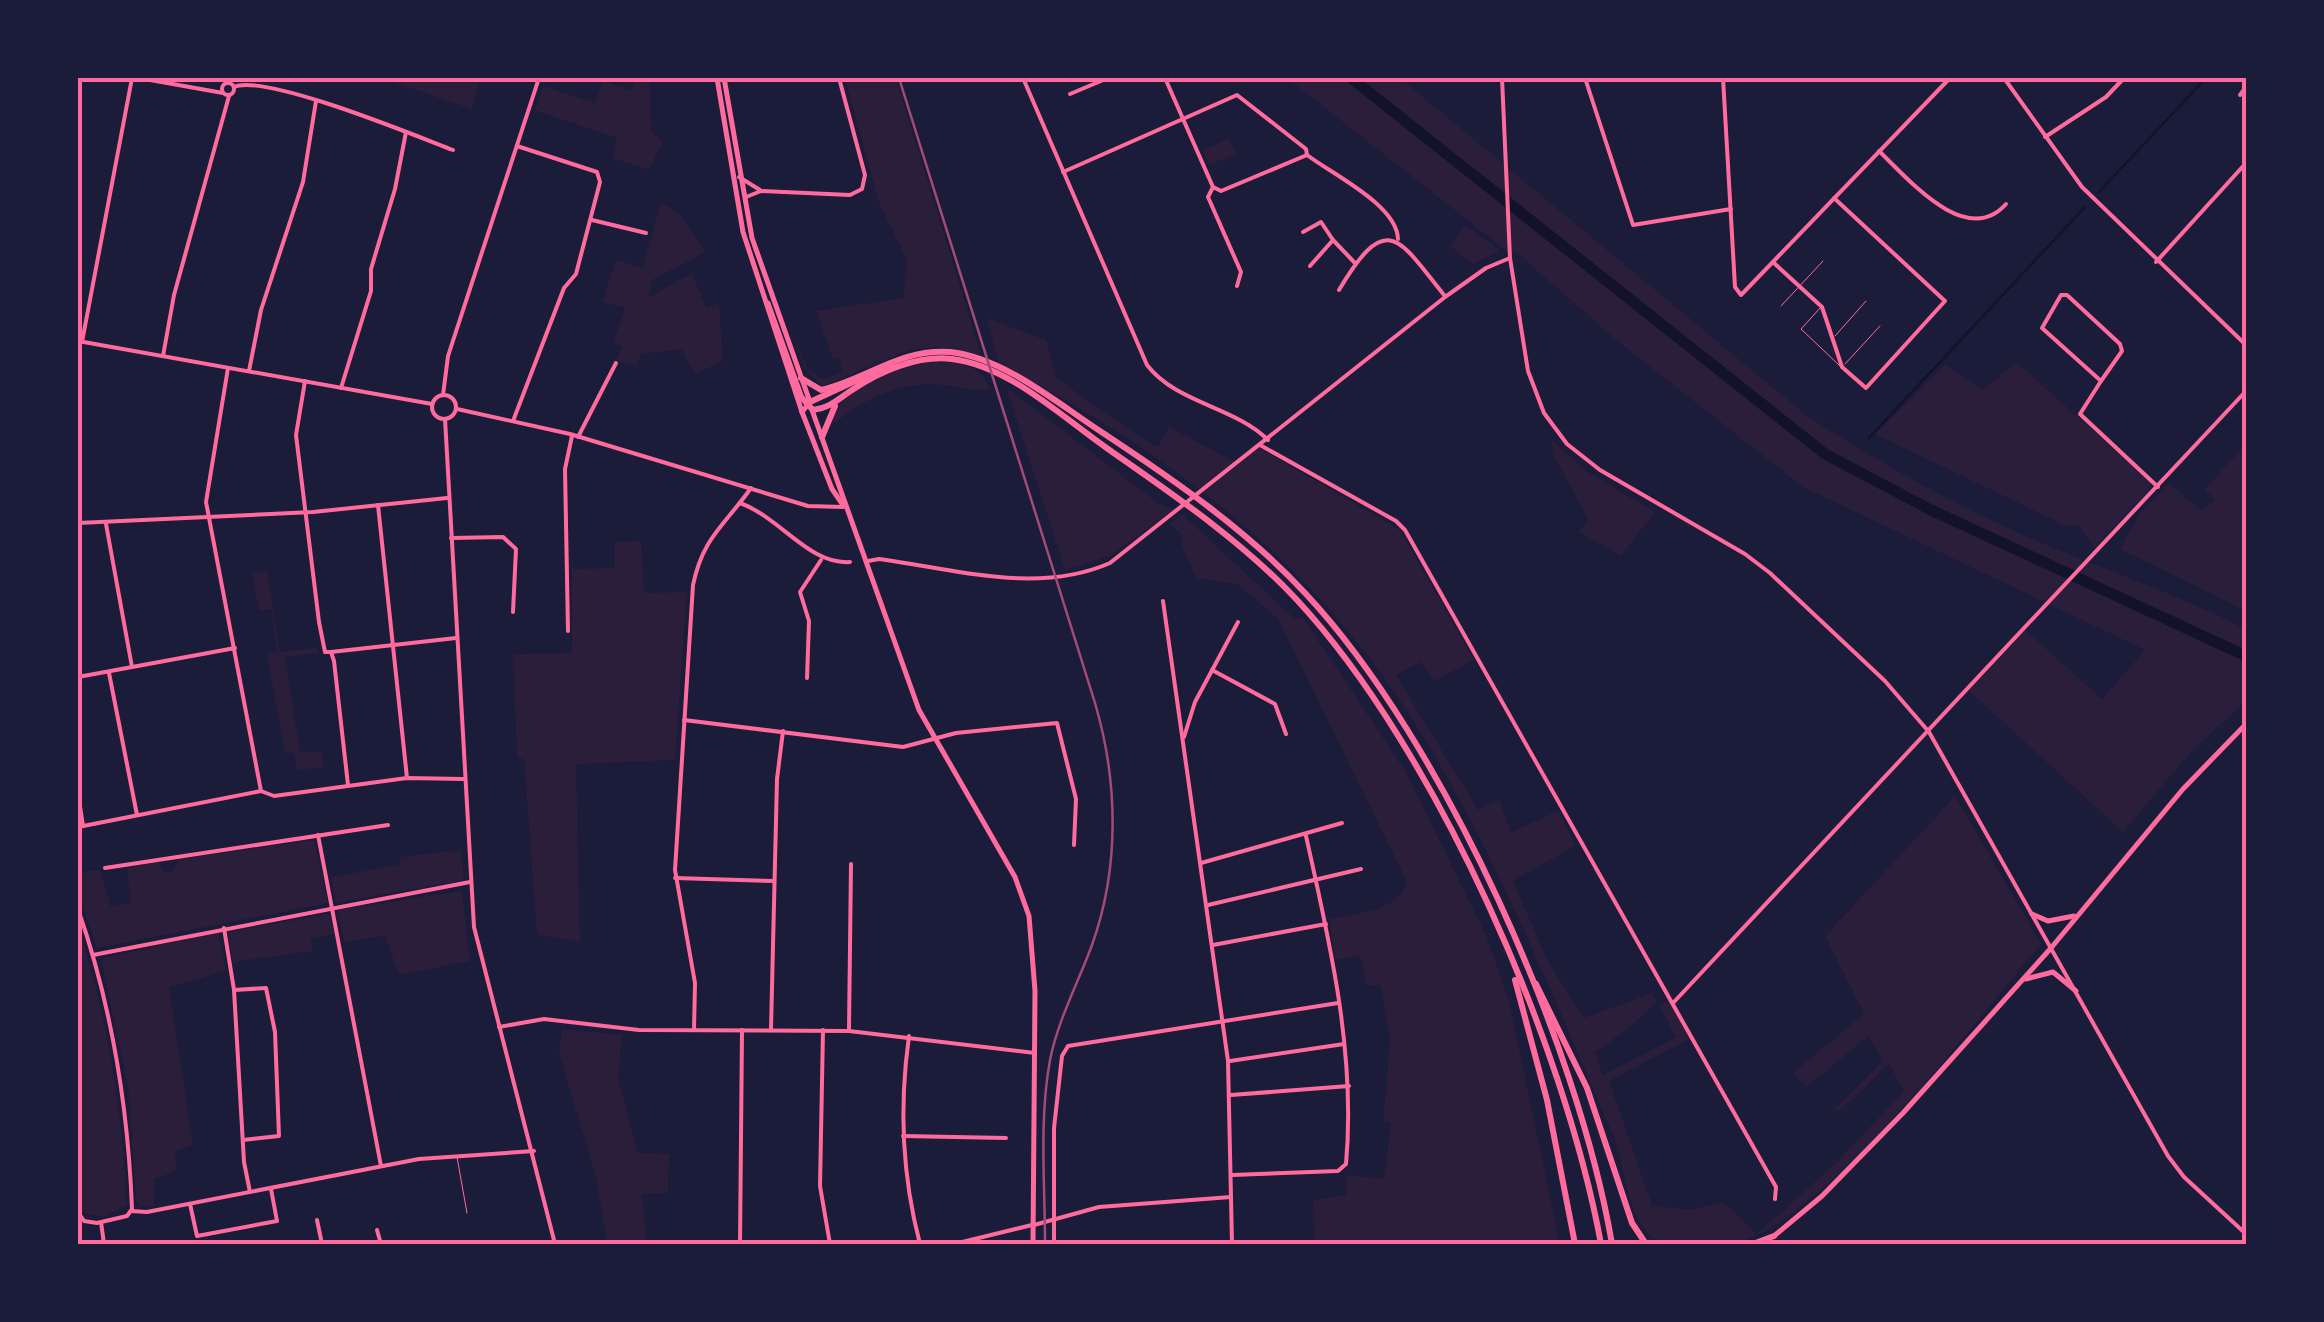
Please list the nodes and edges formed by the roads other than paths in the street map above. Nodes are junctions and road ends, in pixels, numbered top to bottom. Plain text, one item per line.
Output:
1 (132, 78) edge
2 (139, 78) edge
3 (539, 78) edge
4 (721, 78) edge
5 (839, 78) edge
6 (1023, 78) edge
7 (1108, 78) edge
8 (1164, 78) edge
9 (1502, 78) edge
10 (1585, 78) edge
11 (1723, 78) edge
12 (1950, 78) edge
13 (2004, 78) edge
14 (2124, 78) edge
15 (234, 86) junction
16 (2246, 86) edge
17 (226, 94) junction
18 (1070, 94) dead end
19 (2240, 95) dead end
20 (316, 101) junction
21 (1184, 119) junction
22 (406, 132) junction
23 (2045, 137) junction
24 (517, 146) junction
25 (453, 150) dead end
26 (1880, 151) junction
27 (1307, 155) junction
28 (2246, 163) edge
29 (1063, 172) junction
30 (739, 177) junction
31 (1213, 187) junction
32 (763, 191) junction
33 (1834, 198) junction
34 (743, 203) junction
35 (2006, 204) dead end
36 (1731, 210) junction
37 (591, 219) junction
38 (1303, 232) dead end
39 (646, 233) dead end
40 (1398, 239) junction
41 (1333, 240) junction
42 (1510, 258) junction
43 (1823, 261) dead end
44 (1774, 262) junction
45 (2156, 262) junction
46 (1354, 263) junction
47 (1310, 266) dead end
48 (756, 278) junction
49 (1236, 286) dead end
50 (1799, 286) junction
51 (1339, 290) dead end
52 (1445, 296) junction
53 (1866, 302) dead end
54 (1781, 306) dead end
55 (1822, 307) junction
56 (1880, 326) dead end
57 (1833, 338) junction
58 (80, 342) edge
59 (2246, 345) edge
60 (926, 353) junction
61 (163, 356) junction
62 (979, 362) junction
63 (616, 363) dead end
64 (1842, 367) junction
65 (228, 368) junction
66 (249, 372) junction
67 (1005, 375) junction
68 (802, 378) junction
69 (2101, 381) junction
70 (304, 382) junction
71 (341, 388) junction
72 (2246, 391) edge
73 (443, 394) junction
74 (838, 400) junction
75 (432, 404) junction
76 (807, 406) junction
77 (457, 409) junction
78 (445, 419) junction
79 (512, 421) junction
80 (575, 436) junction
81 (822, 437) junction
82 (1268, 440) junction
83 (1260, 446) junction
84 (2158, 487) junction
85 (750, 488) junction
86 (448, 498) junction
87 (740, 503) junction
88 (378, 505) junction
89 (844, 507) junction
90 (306, 512) junction
91 (209, 516) junction
92 (106, 522) junction
93 (78, 524) edge
94 (452, 538) junction
95 (821, 560) junction
96 (850, 562) dead end
97 (866, 562) junction
98 (1163, 601) dead end
99 (513, 612) dead end
100 (1238, 622) dead end
101 (568, 631) dead end
102 (458, 638) junction
103 (394, 645) junction
104 (234, 648) junction
105 (331, 652) junction
106 (132, 667) junction
107 (1212, 670) junction
108 (109, 671) junction
109 (78, 677) edge
110 (807, 678) dead end
111 (684, 720) junction
112 (2246, 724) edge
113 (783, 731) junction
114 (1929, 732) junction
115 (1286, 734) dead end
116 (1184, 737) junction
117 (934, 740) junction
118 (408, 778) junction
119 (464, 778) junction
120 (348, 784) junction
121 (262, 791) junction
122 (78, 793) edge
123 (137, 815) junction
124 (1342, 823) dead end
125 (388, 825) dead end
126 (80, 826) edge
127 (318, 835) junction
128 (1306, 836) junction
129 (1074, 845) dead end
130 (1200, 862) junction
131 (851, 864) dead end
132 (104, 868) dead end
133 (1361, 869) dead end
134 (675, 878) junction
135 (1316, 879) junction
136 (774, 881) junction
137 (470, 882) junction
138 (1208, 905) junction
139 (332, 906) junction
140 (78, 909) edge
141 (2032, 914) junction
142 (2077, 915) junction
143 (1326, 924) junction
144 (224, 928) junction
145 (1213, 945) junction
146 (2051, 948) junction
147 (93, 954) junction
148 (1510, 960) junction
149 (1525, 966) junction
150 (2019, 984) junction
151 (234, 990) junction
152 (2076, 991) junction
153 (1338, 1003) junction
154 (1673, 1003) junction
155 (1222, 1023) junction
156 (499, 1027) junction
157 (771, 1029) junction
158 (694, 1030) junction
159 (742, 1030) junction
160 (823, 1030) junction
161 (849, 1031) junction
162 (909, 1035) junction
163 (1344, 1044) junction
164 (1035, 1053) junction
165 (1228, 1061) junction
166 (1349, 1086) junction
167 (1231, 1095) junction
168 (904, 1136) junction
169 (1006, 1138) dead end
170 (243, 1140) junction
171 (534, 1150) junction
172 (456, 1156) junction
173 (381, 1166) junction
174 (1232, 1175) junction
175 (271, 1188) junction
176 (250, 1192) junction
177 (1231, 1197) junction
178 (1775, 1199) dead end
179 (190, 1204) junction
180 (131, 1211) junction
181 (78, 1212) edge
182 (467, 1213) dead end
183 (1054, 1218) junction
184 (317, 1220) dead end
185 (101, 1222) junction
186 (1034, 1224) junction
187 (377, 1230) dead end
188 (2246, 1234) edge
189 (1774, 1236) junction
190 (104, 1244) edge
191 (322, 1244) edge
192 (380, 1244) edge
193 (555, 1244) edge
194 (740, 1244) edge
195 (830, 1244) edge
196 (920, 1244) edge
197 (954, 1244) edge
198 (1034, 1244) edge
199 (1054, 1244) edge
200 (1232, 1244) edge
201 (1576, 1244) edge
202 (1601, 1244) edge
203 (1612, 1244) edge
204 (1646, 1244) edge
205 (1753, 1244) edge
206 (1762, 1244) edge

1 - 58 street
2 - 17 street
3 - 24 street
4 - 30 main road
4 - 48 main road
5 - 32 street
6 - 29 street
7 - 18 street
8 - 21 street
9 - 42 street
10 - 36 street
11 - 36 street
12 - 26 street
13 - 23 street
14 - 23 street
15 - 17 street
15 - 17 street
15 - 20 street
16 - 19 street
17 - 61 street
20 - 22 street
20 - 66 street
21 - 27 street
21 - 29 street
21 - 31 street
22 - 25 street
22 - 71 street
23 - 45 street
24 - 37 street
24 - 73 street
26 - 33 street
26 - 35 street
27 - 31 street
27 - 40 street
28 - 45 street
29 - 82 street
30 - 32 street
30 - 34 main road
31 - 49 street
32 - 34 street
33 - 44 street
33 - 64 street
34 - 68 main road
36 - 44 street
37 - 39 street
37 - 79 street
38 - 41 street
40 - 46 street
40 - 52 street
41 - 46 street
41 - 47 street
42 - 52 street
42 - 114 street
43 - 50 lane
44 - 50 street
45 - 59 street
46 - 51 street
48 - 76 main road
48 - 76 main road
50 - 54 lane
50 - 55 street
52 - 82 street
53 - 57 lane
55 - 57 street
55 - 64 lane
56 - 64 lane
57 - 64 street
58 - 61 street
60 - 62 highway
60 - 68 highway
60 - 76 highway
61 - 65 street
62 - 67 highway
62 - 74 highway
63 - 80 street
65 - 66 street
65 - 91 street
66 - 70 street
67 - 148 highway
67 - 149 highway
68 - 76 main road
69 - 69 street
69 - 84 street
70 - 71 street
70 - 90 street
71 - 75 street
72 - 84 street
73 - 75 street
73 - 77 street
74 - 76 highway
74 - 81 highway
75 - 78 street
76 - 81 main road
76 - 89 main road
77 - 78 street
77 - 79 street
78 - 86 street
79 - 80 street
80 - 85 street
80 - 101 street
81 - 89 main road
82 - 83 street
83 - 97 street
83 - 154 street
84 - 114 street
85 - 87 street
85 - 89 street
86 - 88 street
86 - 94 street
87 - 95 street
87 - 111 street
88 - 90 street
88 - 103 street
89 - 97 main road
90 - 91 street
90 - 105 street
91 - 92 street
91 - 104 street
92 - 93 street
92 - 106 street
94 - 99 street
94 - 102 street
95 - 96 street
95 - 110 street
97 - 117 main road
98 - 116 street
100 - 107 street
102 - 103 street
102 - 119 street
103 - 105 street
103 - 118 street
104 - 106 street
104 - 121 street
105 - 120 street
106 - 108 street
107 - 115 street
107 - 116 street
108 - 109 street
108 - 123 street
111 - 113 street
111 - 134 street
112 - 142 main road
113 - 117 street
113 - 136 street
114 - 141 street
114 - 154 street
116 - 130 street
117 - 129 street
117 - 164 main road
118 - 119 street
118 - 120 street
119 - 137 street
120 - 121 street
121 - 123 street
122 - 126 street
123 - 126 street
124 - 128 street
125 - 127 street
127 - 132 street
127 - 139 street
128 - 130 street
128 - 135 street
130 - 138 street
131 - 161 street
133 - 135 street
134 - 136 street
134 - 158 street
135 - 138 street
135 - 143 street
136 - 157 street
137 - 139 street
137 - 156 street
138 - 145 street
139 - 144 street
139 - 173 street
140 - 147 street
141 - 142 main road
141 - 146 street
142 - 146 main road
143 - 145 street
143 - 153 street
144 - 147 street
144 - 151 street
145 - 155 street
146 - 150 main road
146 - 152 street
147 - 180 street
148 - 201 highway
148 - 202 highway
149 - 203 highway
149 - 204 highway
150 - 152 main road
150 - 189 main road
151 - 170 street
151 - 170 street
152 - 188 street
153 - 155 street
153 - 163 street
154 - 178 street
155 - 165 street
155 - 183 street
156 - 158 street
156 - 171 street
157 - 159 street
157 - 160 street
158 - 159 street
159 - 194 street
160 - 161 street
160 - 195 street
161 - 162 street
162 - 164 street
162 - 168 street
163 - 165 street
163 - 166 street
164 - 186 main road
165 - 167 street
166 - 167 street
166 - 174 street
167 - 174 street
168 - 169 street
168 - 196 street
170 - 176 street
171 - 172 street
171 - 193 street
172 - 173 street
172 - 182 lane
173 - 175 street
174 - 177 street
175 - 176 street
175 - 179 street
176 - 179 street
177 - 183 street
177 - 200 street
179 - 180 street
180 - 185 street
181 - 185 street
183 - 186 street
183 - 199 street
184 - 191 street
185 - 190 street
186 - 197 street
186 - 198 main road
187 - 192 street
189 - 205 highway
189 - 206 highway

